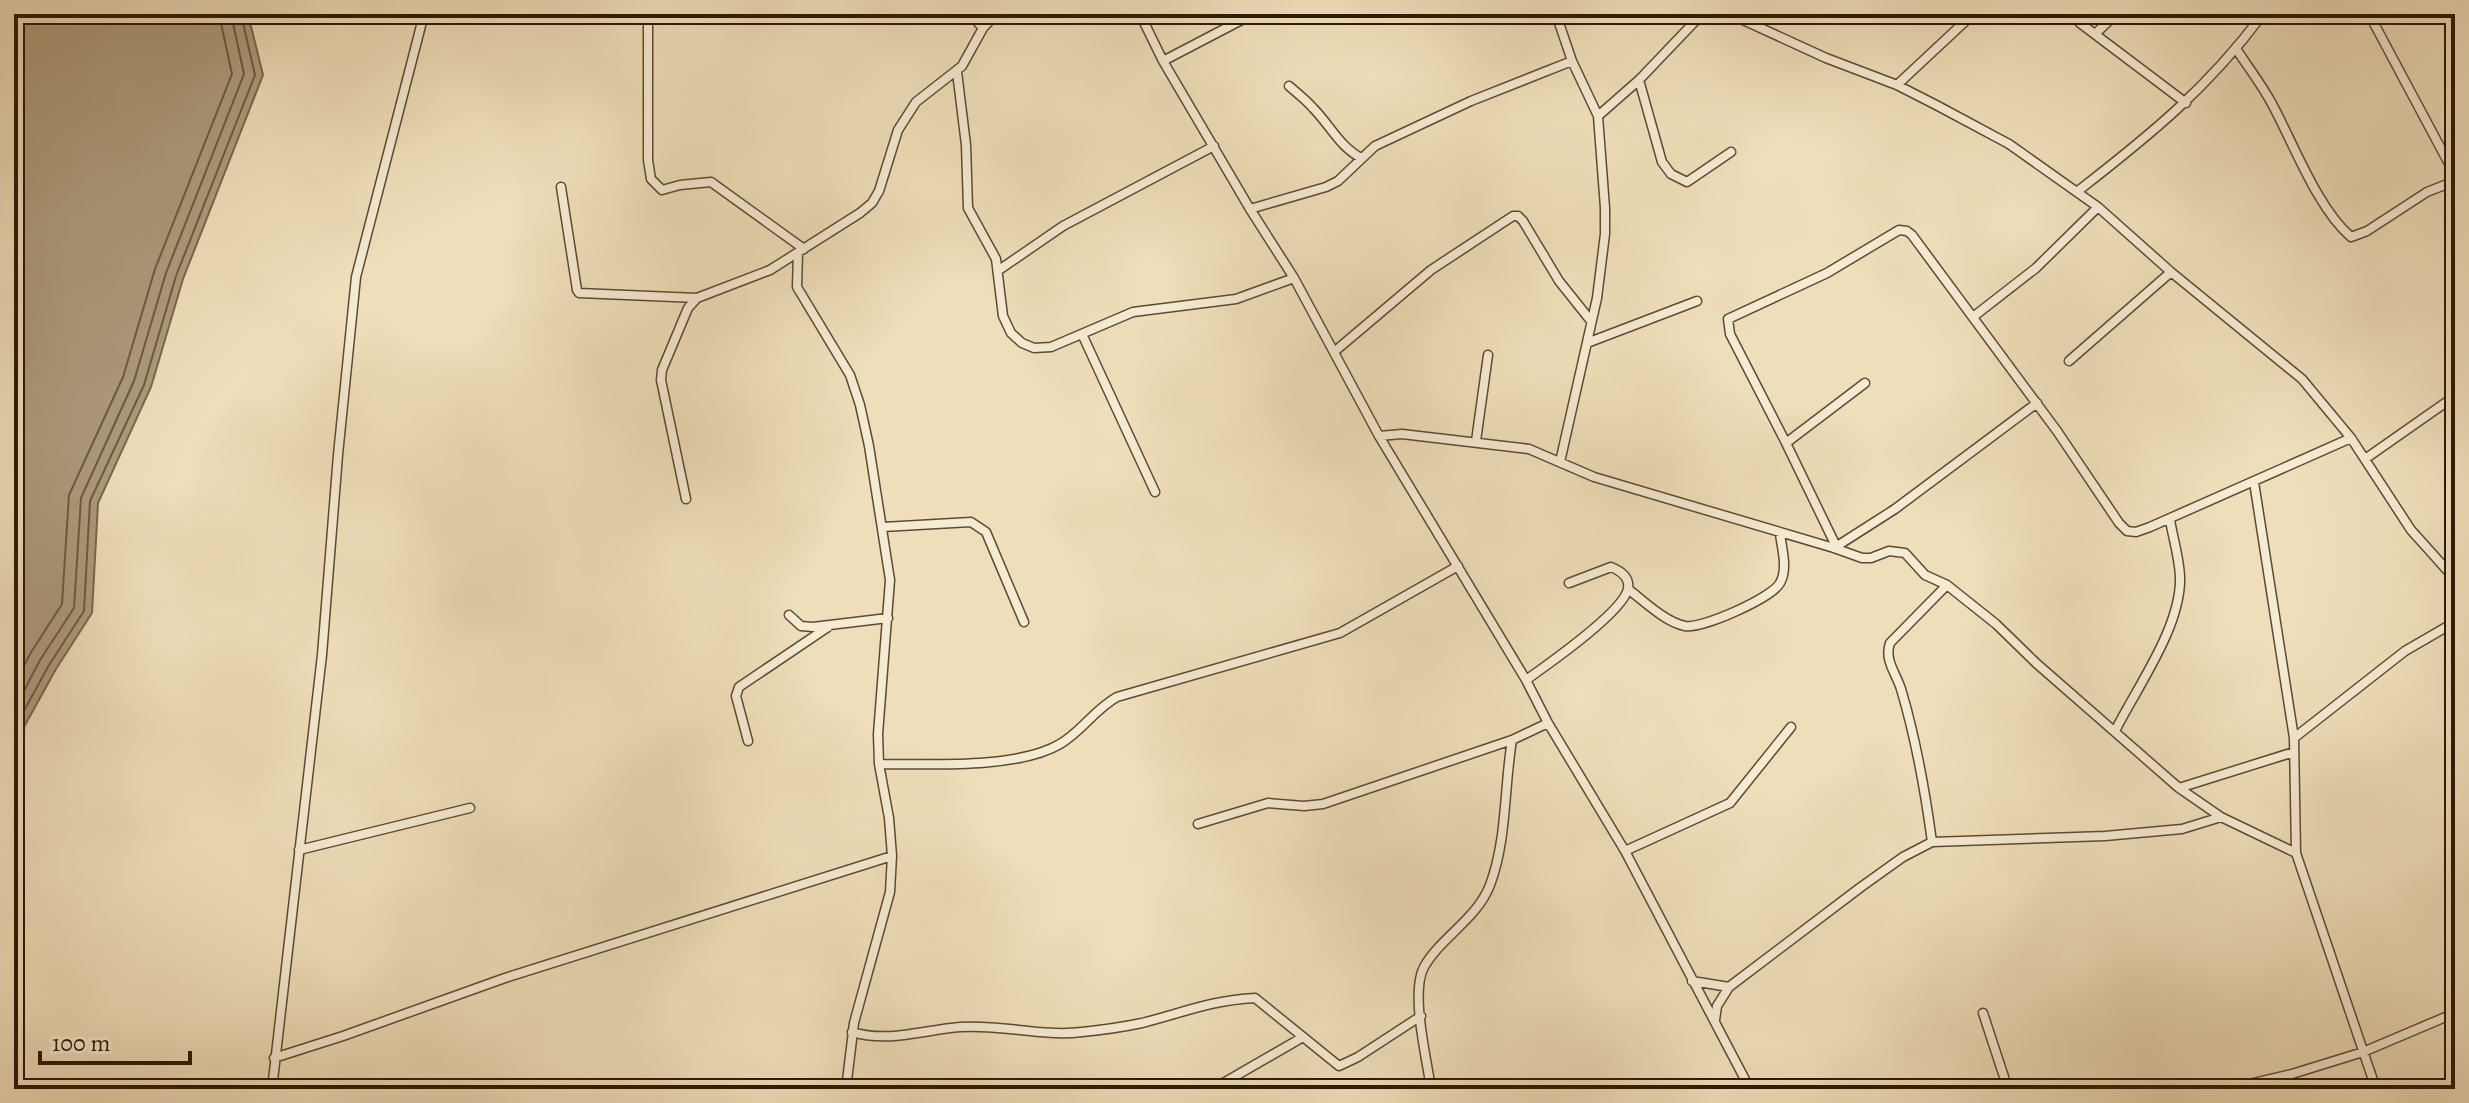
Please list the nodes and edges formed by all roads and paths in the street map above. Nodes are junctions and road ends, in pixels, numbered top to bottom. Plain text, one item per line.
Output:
1 (424, 14) edge
2 (648, 14) edge
3 (970, 14) edge
4 (996, 14) edge
5 (1140, 14) edge
6 (1253, 14) edge
7 (1556, 14) edge
8 (1702, 14) edge
9 (1730, 14) edge
10 (1973, 14) edge
11 (2072, 14) edge
12 (2116, 14) edge
13 (2263, 14) edge
14 (2369, 14) edge
15 (983, 28) junction
16 (2095, 34) junction
17 (2237, 50) junction
18 (1163, 61) junction
19 (1572, 61) junction
20 (957, 72) junction
21 (1639, 80) junction
22 (1897, 85) junction
23 (1289, 86) dead end
24 (2186, 103) junction
25 (1598, 116) junction
26 (1214, 146) junction
27 (1731, 152) dead end
28 (1361, 158) junction
29 (2455, 175) edge
30 (2455, 181) edge
31 (561, 187) dead end
32 (2078, 191) junction
33 (2098, 207) junction
34 (1250, 209) junction
35 (801, 251) junction
36 (999, 270) junction
37 (2171, 272) junction
38 (1294, 278) junction
39 (697, 298) junction
40 (1697, 301) dead end
41 (1973, 317) junction
42 (1591, 321) junction
43 (1082, 334) junction
44 (1587, 343) junction
45 (1334, 352) junction
46 (1488, 355) dead end
47 (2069, 361) dead end
48 (1865, 383) dead end
49 (2455, 396) edge
50 (2037, 403) junction
51 (1379, 436) junction
52 (2351, 438) junction
53 (1476, 441) junction
54 (1786, 443) junction
55 (2365, 459) junction
56 (1560, 462) junction
57 (2254, 482) junction
58 (1155, 492) dead end
59 (686, 499) dead end
60 (2170, 520) junction
61 (883, 527) junction
62 (1780, 534) junction
63 (1835, 547) junction
64 (1458, 566) junction
65 (2455, 579) edge
66 (1569, 583) dead end
67 (1947, 585) junction
68 (1628, 589) junction
69 (789, 615) dead end
70 (888, 618) junction
71 (1024, 622) dead end
72 (2455, 622) edge
73 (828, 627) junction
74 (1526, 680) junction
75 (1548, 723) junction
76 (1791, 727) dead end
77 (2115, 731) junction
78 (2294, 738) junction
79 (1512, 740) junction
80 (748, 741) dead end
81 (2294, 752) junction
82 (879, 764) junction
83 (2179, 788) junction
84 (470, 808) dead end
85 (2221, 817) junction
86 (1198, 824) dead end
87 (1932, 842) junction
88 (299, 850) junction
89 (1625, 851) junction
90 (2296, 853) junction
91 (892, 856) junction
92 (1692, 981) junction
93 (1729, 987) junction
94 (1983, 1013) dead end
95 (2455, 1013) edge
96 (1421, 1016) junction
97 (1715, 1020) junction
98 (852, 1032) junction
99 (1303, 1037) junction
100 (2363, 1052) junction
101 (274, 1058) junction
102 (272, 1089) edge
103 (846, 1089) edge
104 (1213, 1089) edge
105 (1431, 1089) edge
106 (1750, 1089) edge
107 (2008, 1089) edge
108 (2228, 1089) edge
109 (2376, 1089) edge

1 - 88 street
2 - 35 street
3 - 15 street
4 - 15 street
5 - 18 street
6 - 18 street
7 - 19 street
8 - 21 street
9 - 22 street
10 - 22 street
11 - 16 street
12 - 16 street
13 - 17 street
14 - 29 street
15 - 20 street
16 - 24 street
17 - 24 street
17 - 30 street
18 - 26 street
19 - 25 street
19 - 28 street
20 - 35 street
20 - 36 street
21 - 25 street
21 - 27 street
22 - 32 street
23 - 28 street
24 - 32 street
25 - 42 street
26 - 34 street
26 - 36 street
28 - 34 street
31 - 39 street
32 - 33 street
33 - 37 street
33 - 41 street
34 - 38 street
35 - 39 street
35 - 61 street
36 - 43 street
37 - 47 street
37 - 52 street
38 - 43 street
38 - 45 street
39 - 59 street
40 - 44 street
41 - 50 street
41 - 54 street
42 - 44 street
42 - 45 street
43 - 58 street
44 - 56 street
45 - 51 street
46 - 53 street
48 - 54 street
49 - 55 street
50 - 60 street
50 - 63 street
51 - 53 street
51 - 64 street
52 - 55 street
52 - 57 street
53 - 56 street
54 - 63 street
55 - 65 street
56 - 62 street
57 - 60 street
57 - 78 street
60 - 77 street
61 - 70 street
61 - 71 street
62 - 63 street
62 - 68 street
63 - 67 street
64 - 74 street
64 - 82 street
66 - 68 street
67 - 77 street
67 - 87 street
68 - 74 street
69 - 73 street
70 - 73 street
70 - 82 street
72 - 78 street
73 - 80 street
74 - 75 street
75 - 79 street
75 - 89 street
76 - 89 street
77 - 83 street
78 - 81 street
79 - 86 street
79 - 96 street
81 - 83 street
81 - 90 street
82 - 91 street
83 - 85 street
84 - 88 street
85 - 87 street
85 - 90 street
87 - 93 street
88 - 101 street
89 - 92 street
90 - 100 street
91 - 98 street
91 - 101 street
92 - 93 street
92 - 97 street
93 - 97 street
94 - 107 street
95 - 100 street
96 - 99 street
96 - 105 street
97 - 106 street
98 - 99 street
98 - 103 street
99 - 104 street
100 - 108 street
100 - 109 street
101 - 102 street

